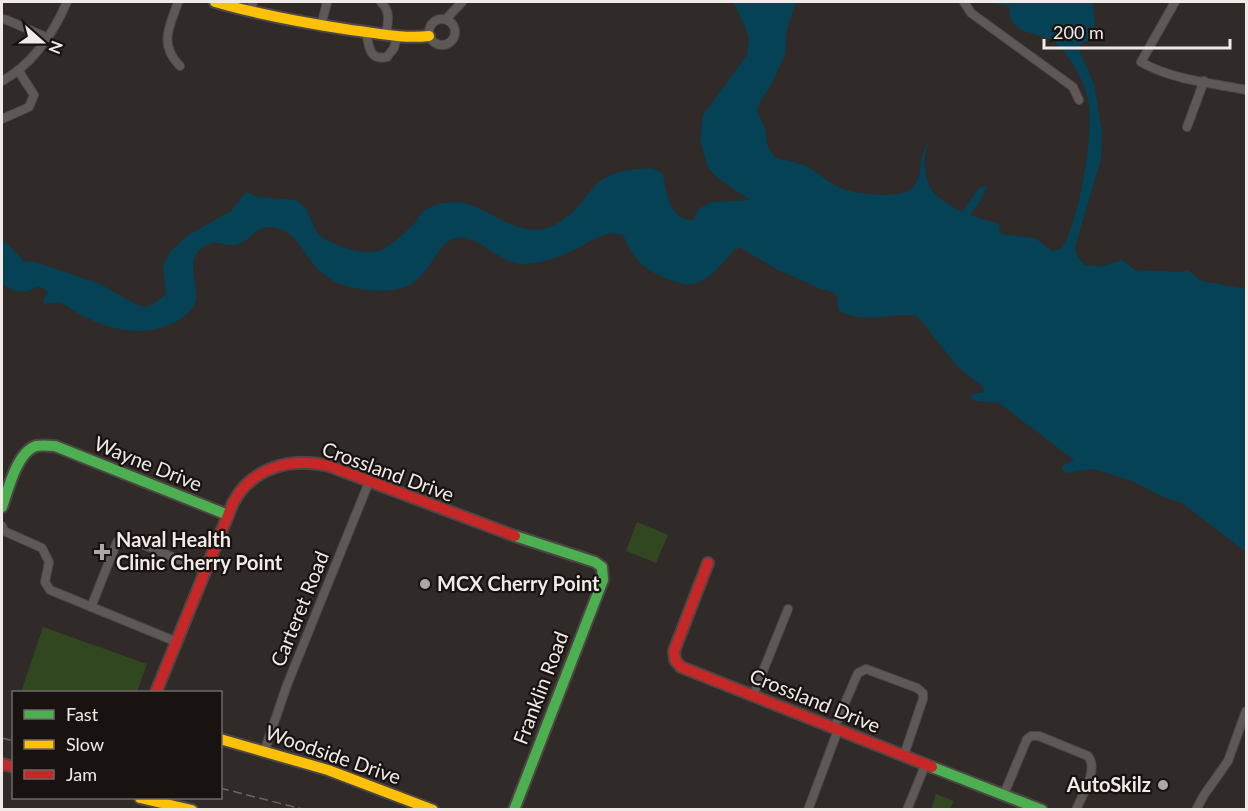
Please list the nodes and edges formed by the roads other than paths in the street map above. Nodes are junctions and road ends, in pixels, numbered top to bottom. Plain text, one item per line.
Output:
1 (67, 2) edge
2 (178, 2) edge
3 (215, 2) edge
4 (327, 2) edge
5 (381, 2) edge
6 (462, 2) edge
7 (964, 2) edge
8 (1175, 2) edge
9 (252, 6) edge
10 (2, 19) edge
11 (446, 19) junction
12 (321, 26) junction
13 (366, 32) junction
14 (392, 35) junction
15 (429, 36) junction
16 (48, 38) junction
17 (180, 66) dead end
18 (18, 70) junction
19 (2, 81) edge
20 (1204, 81) junction
21 (1246, 90) edge
22 (1079, 100) dead end
23 (2, 119) edge
24 (1187, 127) dead end
25 (369, 482) junction
26 (2, 507) edge
27 (228, 515) junction
28 (2, 526) edge
29 (708, 563) dead end
30 (206, 570) junction
31 (603, 580) joint
32 (91, 607) junction
33 (788, 609) dead end
34 (177, 642) junction
35 (157, 691) edge
36 (753, 696) junction
37 (1246, 711) edge
38 (836, 729) junction
39 (222, 739) edge
40 (265, 749) junction
41 (903, 755) junction
42 (926, 764) junction
43 (1004, 795) junction
44 (144, 799) edge
45 (192, 810) edge
46 (433, 810) edge
47 (514, 810) edge
48 (808, 810) edge
49 (907, 810) edge
50 (1042, 810) edge
51 (1076, 810) edge
52 (1196, 810) edge

1 - 16 street
2 - 17 street
3 - 9 street
4 - 12 street
5 - 14 street
6 - 11 street
7 - 22 street
8 - 20 street
9 - 12 street
10 - 16 street
11 - 15 street
11 - 15 street
12 - 13 street
13 - 14 street
13 - 14 street
14 - 15 street
16 - 18 street
18 - 19 street
18 - 23 street
20 - 21 street
20 - 24 street
25 - 27 street, Crossland Drive
25 - 31 street, Crossland Drive
25 - 40 street, Carteret Road
26 - 27 street, Wayne Drive
27 - 30 street
28 - 32 street
29 - 36 street, Crossland Drive
30 - 32 street
30 - 34 street
31 - 47 street, Franklin Road
32 - 34 street
33 - 36 street
34 - 35 street
36 - 38 street, Crossland Drive
37 - 52 street
38 - 41 street, Crossland Drive
38 - 41 street
38 - 48 street
39 - 40 street, Woodside Drive
40 - 46 street, Woodside Drive
41 - 42 street, Crossland Drive
42 - 43 street, Crossland Drive
42 - 49 street
43 - 50 street, Crossland Drive
43 - 51 street
44 - 45 street

